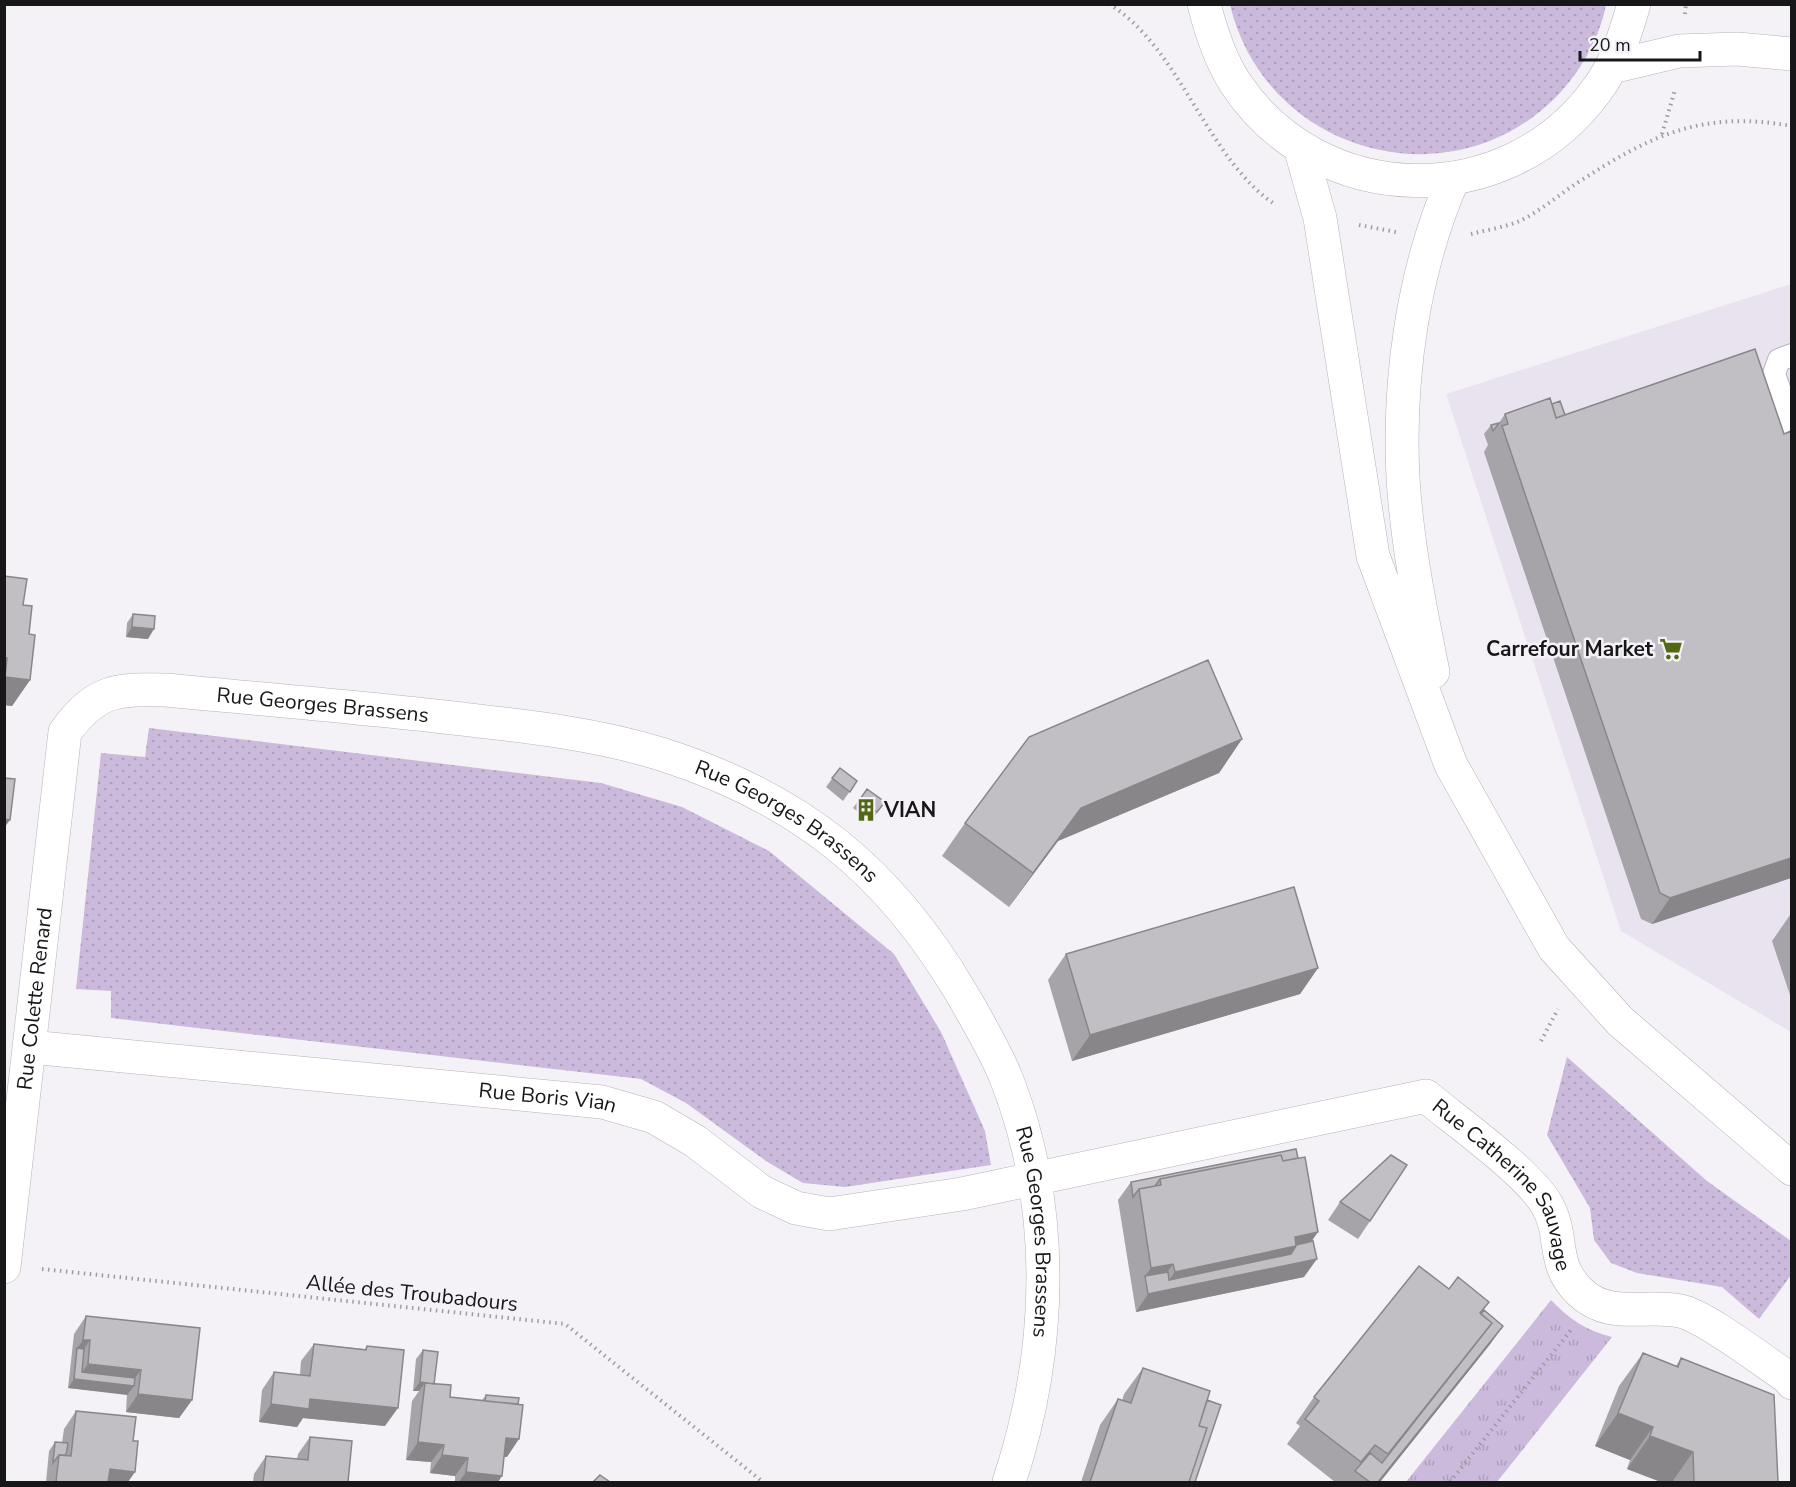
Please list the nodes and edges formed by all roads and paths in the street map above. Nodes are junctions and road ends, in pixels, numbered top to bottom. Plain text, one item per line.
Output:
1 (1204, 4) edge
2 (1634, 4) edge
3 (1791, 54) edge
4 (1612, 67) junction
5 (1300, 147) junction
6 (1453, 179) junction
7 (1791, 356) edge
8 (1791, 426) edge
9 (65, 732) joint
10 (1451, 765) junction
11 (30, 1047) junction
12 (1791, 1169) edge
13 (1035, 1179) junction
14 (5, 1266) edge
15 (1594, 1302) junction
16 (1791, 1383) edge
17 (762, 1482) edge
18 (1009, 1482) edge
19 (1450, 1482) edge

1 - 5 street
2 - 4 street
3 - 4 street
4 - 6 street
5 - 6 street
5 - 10 street
6 - 10 street
7 - 8 lane
9 - 11 street, Rue Colette Renard
9 - 13 street, Rue Georges Brassens
10 - 12 street
11 - 13 street, Rue Boris Vian
11 - 14 street, Rue Colette Renard
13 - 15 street, Rue Catherine Sauvage
13 - 18 street, Rue Georges Brassens
14 - 17 path, Allée des Troubadours
15 - 16 street, Rue Catherine Sauvage
15 - 19 path

